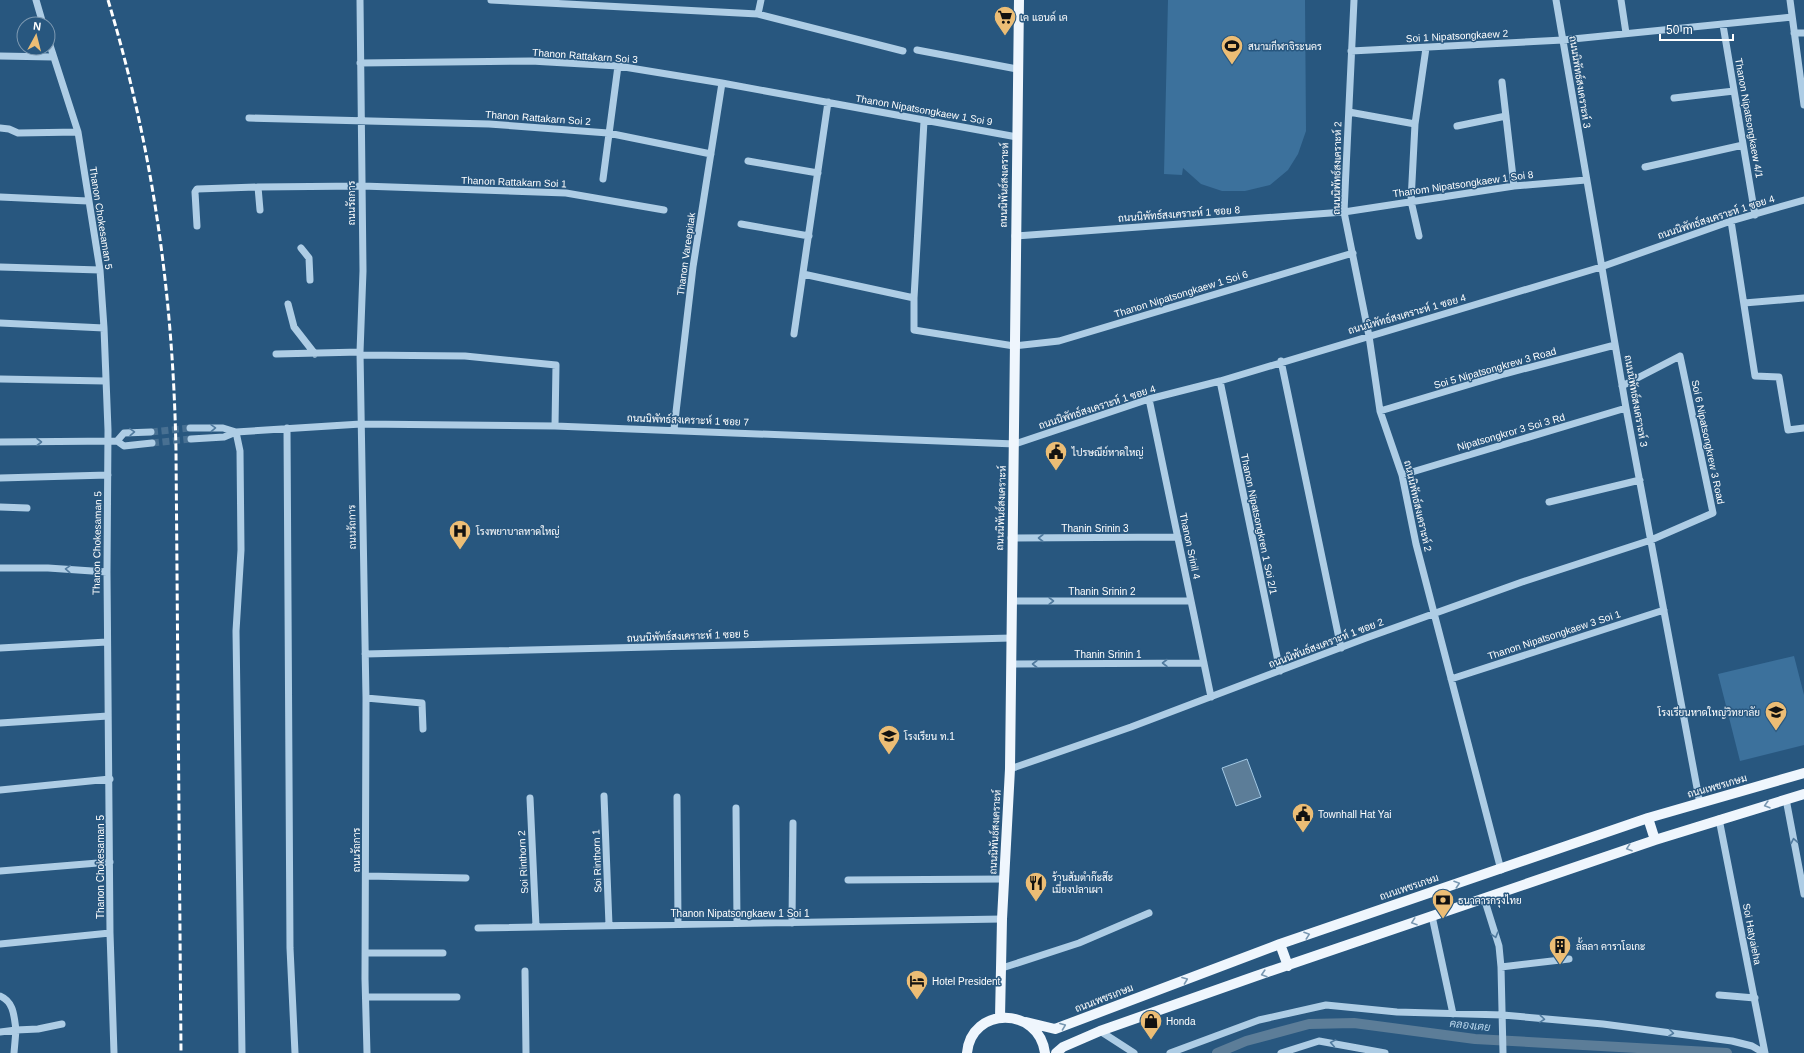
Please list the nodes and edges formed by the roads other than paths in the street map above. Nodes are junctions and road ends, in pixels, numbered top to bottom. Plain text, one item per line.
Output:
1 (36, 0) edge
2 (360, 0) edge
3 (491, 0) edge
4 (761, 0) edge
5 (1019, 0) edge
6 (1354, 0) edge
7 (1556, 0) edge
8 (1621, 0) edge
9 (1790, 0) edge
10 (758, 14) junction
11 (41, 16) edge
12 (1792, 17) junction
13 (1723, 25) junction
14 (1626, 33) junction
15 (1794, 33) junction
16 (1804, 33) edge
17 (1563, 40) junction
18 (1426, 48) junction
19 (903, 50) dead end
20 (917, 50) dead end
21 (1352, 51) junction
22 (0, 56) edge
23 (53, 57) joint
24 (360, 63) junction
25 (618, 66) junction
26 (1017, 69) junction
27 (1502, 82) dead end
28 (722, 83) junction
29 (1734, 91) junction
30 (1674, 98) dead end
31 (1803, 98) edge
32 (828, 102) junction
33 (1804, 105) edge
34 (1348, 112) junction
35 (1506, 116) junction
36 (249, 118) dead end
37 (924, 121) junction
38 (361, 122) junction
39 (1415, 124) junction
40 (1457, 126) dead end
41 (0, 128) edge
42 (78, 132) junction
43 (608, 133) junction
44 (1017, 137) junction
45 (1743, 145) junction
46 (711, 154) junction
47 (748, 161) dead end
48 (1645, 167) dead end
49 (818, 173) junction
50 (603, 179) dead end
51 (1586, 180) junction
52 (362, 186) junction
53 (1514, 186) junction
54 (258, 187) junction
55 (0, 197) edge
56 (1804, 200) edge
57 (88, 201) junction
58 (1411, 201) junction
59 (260, 210) dead end
60 (664, 210) dead end
61 (1344, 212) junction
62 (1755, 215) junction
63 (1732, 221) junction
64 (741, 224) dead end
65 (197, 226) dead end
66 (809, 236) junction
67 (1015, 236) junction
68 (1419, 236) dead end
69 (301, 248) dead end
70 (1353, 253) junction
71 (0, 267) edge
72 (1601, 267) junction
73 (100, 270) junction
74 (803, 274) junction
75 (310, 280) dead end
76 (914, 298) junction
77 (1804, 298) edge
78 (1744, 303) junction
79 (288, 304) dead end
80 (0, 323) edge
81 (104, 328) junction
82 (794, 334) dead end
83 (1369, 336) junction
84 (1615, 345) junction
85 (1014, 346) junction
86 (360, 353) junction
87 (276, 354) dead end
88 (315, 354) junction
89 (1281, 361) junction
90 (0, 379) edge
91 (1220, 381) junction
92 (105, 382) junction
93 (1622, 386) junction
94 (1149, 399) junction
95 (1626, 408) junction
96 (1380, 411) junction
97 (361, 424) junction
98 (555, 426) junction
99 (190, 428) tunnel mouth
100 (287, 428) junction
101 (1804, 428) edge
102 (674, 429) junction
103 (151, 432) tunnel mouth
104 (236, 432) junction
105 (192, 440) tunnel mouth
106 (118, 441) junction
107 (0, 442) edge
108 (108, 442) junction
109 (152, 443) tunnel mouth
110 (1015, 444) junction
111 (1402, 474) junction
112 (108, 475) junction
113 (0, 478) edge
114 (1640, 480) junction
115 (1549, 502) dead end
116 (0, 507) edge
117 (27, 508) dead end
118 (1178, 537) junction
119 (1011, 538) junction
120 (1651, 540) junction
121 (0, 568) edge
122 (106, 572) junction
123 (1012, 601) junction
124 (1191, 601) junction
125 (1664, 610) junction
126 (1435, 613) junction
127 (1012, 638) junction
128 (107, 642) junction
129 (0, 648) edge
130 (1341, 648) junction
131 (365, 654) junction
132 (1204, 663) junction
133 (1012, 664) junction
134 (1280, 671) junction
135 (1451, 679) junction
136 (1211, 697) junction
137 (366, 698) junction
138 (108, 716) junction
139 (0, 723) edge
140 (422, 729) dead end
141 (1010, 768) junction
142 (1804, 773) edge
143 (110, 779) junction
144 (0, 790) edge
145 (1804, 794) edge
146 (604, 796) dead end
147 (677, 797) dead end
148 (530, 798) dead end
149 (1786, 799) junction
150 (1700, 804) junction
151 (736, 808) dead end
152 (1648, 818) junction
153 (1720, 819) junction
154 (793, 823) dead end
155 (1655, 840) junction
156 (110, 862) junction
157 (1501, 870) junction
158 (0, 871) edge
159 (366, 876) junction
160 (466, 878) dead end
161 (1005, 879) junction
162 (848, 880) dead end
163 (1804, 894) edge
164 (1484, 898) junction
165 (1149, 913) dead end
166 (1432, 916) junction
167 (1002, 919) junction
168 (678, 923) junction
169 (737, 923) junction
170 (792, 923) junction
171 (609, 925) junction
172 (536, 926) junction
173 (478, 928) dead end
174 (110, 933) junction
175 (0, 944) edge
176 (1280, 944) junction
177 (365, 953) junction
178 (443, 954) dead end
179 (1569, 959) dead end
180 (1288, 966) junction
181 (1501, 967) junction
182 (1002, 968) junction
183 (525, 971) dead end
184 (1719, 995) dead end
185 (0, 996) edge
186 (366, 997) junction
187 (457, 997) dead end
188 (1755, 998) junction
189 (1454, 1014) junction
190 (1503, 1016) junction
191 (1000, 1018) junction
192 (1026, 1022) junction
193 (62, 1024) dead end
194 (16, 1030) junction
195 (1100, 1031) junction
196 (0, 1032) edge
197 (14, 1053) edge
198 (114, 1053) edge
199 (242, 1053) edge
200 (295, 1053) edge
201 (367, 1053) edge
202 (526, 1053) edge
203 (966, 1053) edge
204 (1045, 1053) edge
205 (1056, 1053) edge
206 (1134, 1053) edge
207 (1170, 1053) edge
208 (1281, 1053) edge
209 (1385, 1053) edge
210 (1503, 1053) edge
211 (1765, 1053) edge

1 - 11 street
2 - 24 street, ถนนรัถการ
3 - 10 street
4 - 10 street
5 - 26 main road, ถนนนิพันธ์สงเคราะห์
6 - 21 street, ถนนนิพัทธ์สงเคราะห์ 2
7 - 17 street, ถนนนิพัทธ์สงเคราะห์ 3
8 - 14 street
9 - 12 street
10 - 19 street
12 - 13 street, Soi 1 Nipatsongkaew 2
12 - 15 street
13 - 14 street, Soi 1 Nipatsongkaew 2
13 - 29 street, Thanon Nipatsongkaew 4/1
14 - 17 street, Soi 1 Nipatsongkaew 2
15 - 16 street
15 - 31 street
17 - 18 street, Soi 1 Nipatsongkaew 2
17 - 51 street, ถนนนิพัทธ์สงเคราะห์ 3
18 - 21 street, Soi 1 Nipatsongkaew 2
18 - 39 street
20 - 26 street
21 - 34 street, ถนนนิพัทธ์สงเคราะห์ 2
22 - 23 street
23 - 42 street, Thanon Chokesaman 5
24 - 25 street, Thanon Rattakarn Soi 3
24 - 38 street, ถนนรัถการ
25 - 28 street, Thanon Rattakarn Soi 3
25 - 43 street
26 - 44 main road, ถนนนิพันธ์สงเคราะห์
27 - 35 street
28 - 32 street, Thanon Rattakarn Soi 3
28 - 46 street, Thanon Vareepitak
29 - 30 street
29 - 45 street, Thanon Nipatsongkaew 4/1
31 - 33 street
32 - 37 street, Thanon Nipatsongkaew 1 Soi 9
32 - 49 street
34 - 39 street
34 - 61 street, ถนนนิพัทธ์สงเคราะห์ 2
35 - 40 street
35 - 53 street
36 - 38 street, Thanon Rattakarn Soi 2
37 - 44 street, Thanon Nipatsongkaew 1 Soi 9
37 - 76 street
38 - 43 street, Thanon Rattakarn Soi 2
38 - 52 street, ถนนรัถการ
39 - 58 street
41 - 42 street
42 - 57 street, Thanon Chokesaman 5
43 - 46 street, Thanon Rattakarn Soi 2
43 - 50 street
44 - 67 main road, ถนนนิพันธ์สงเคราะห์
45 - 48 street
45 - 62 street, Thanon Nipatsongkaew 4/1
46 - 102 street, Thanon Vareepitak
47 - 49 street
49 - 66 street
51 - 53 street, Thanom Nipatsongkaew 1 Soi 8
51 - 72 street, ถนนนิพัทธ์สงเคราะห์ 3
52 - 54 street, Thanon Rattakarn Soi 1
52 - 60 street, Thanon Rattakarn Soi 1
52 - 86 street, ถนนรัถการ
53 - 58 street, Thanom Nipatsongkaew 1 Soi 8
54 - 59 street
54 - 65 street, Thanon Rattakarn Soi 1
55 - 57 street
56 - 62 street, ถนนนิพัทธ์สงเคราะห์ 1 ซอย 4
57 - 73 street, Thanon Chokesaman 5
58 - 61 street, Thanom Nipatsongkaew 1 Soi 8
58 - 68 street
61 - 67 street, ถนนนิพัทธ์สงเคราะห์ 1 ซอย 8
61 - 70 street, ถนนนิพัทธ์สงเคราะห์ 2
62 - 63 street, ถนนนิพัทธ์สงเคราะห์ 1 ซอย 4
63 - 72 street, ถนนนิพัทธ์สงเคราะห์ 1 ซอย 4
63 - 78 street
64 - 66 street
66 - 74 street
67 - 85 main road, ถนนนิพันธ์สงเคราะห์
69 - 75 street
70 - 83 street, ถนนนิพัทธ์สงเคราะห์ 2
70 - 85 street, Thanon Nipatsongkaew 1 Soi 6
71 - 73 street
72 - 83 street, ถนนนิพัทธ์สงเคราะห์ 1 ซอย 4
72 - 84 street, ถนนนิพัทธ์สงเคราะห์ 3
73 - 81 street, Thanon Chokesaman 5
74 - 76 street
74 - 82 street
76 - 85 street, Thanon Nipatsongkaew 1 Soi 6
77 - 78 street
78 - 101 street
79 - 88 street
80 - 81 street
81 - 92 street, Thanon Chokesaman 5
83 - 89 street, ถนนนิพัทธ์สงเคราะห์ 1 ซอย 4
83 - 96 street, ถนนนิพัทธ์สงเคราะห์ 2
84 - 93 street, ถนนนิพัทธ์สงเคราะห์ 3
84 - 96 street, Soi 5 Nipatsongkrew 3 Road
85 - 110 main road, ถนนนิพันธ์สงเคราะห์
86 - 88 street
86 - 97 street, ถนนรัถการ
86 - 98 street
87 - 88 street
89 - 91 street, ถนนนิพัทธ์สงเคราะห์ 1 ซอย 4
89 - 130 street
90 - 92 street
91 - 94 street, ถนนนิพัทธ์สงเคราะห์ 1 ซอย 4
91 - 134 street, Thanon Nipatsongkren 1 Soi 2/1
92 - 108 street, Thanon Chokesaman 5
93 - 95 street, ถนนนิพัทธ์สงเคราะห์ 3
93 - 120 street, Soi 6 Nipatsongkrew 3 Road
94 - 110 street, ถนนนิพัทธ์สงเคราะห์ 1 ซอย 4
94 - 118 street, Thanon Srinil 4
95 - 111 street, Nipatsongkror 3 Soi 3 Rd
95 - 114 street, ถนนนิพัทธ์สงเคราะห์ 3
96 - 111 street, ถนนนิพัทธ์สงเคราะห์ 2
97 - 98 street, ถนนนิพัทธ์สงเคราะห์ 1 ซอย 7
97 - 100 street, ถนนนิพัทธ์สงเคราะห์ 1 ซอย 7
97 - 131 street, ถนนรัถการ
98 - 102 street, ถนนนิพัทธ์สงเคราะห์ 1 ซอย 7
99 -> 104 street
100 - 104 street, ถนนนิพัทธ์สงเคราะห์ 1 ซอย 7
100 - 200 street
102 - 110 street, ถนนนิพัทธ์สงเคราะห์ 1 ซอย 7
106 -> 103 street
104 - 105 street
104 - 199 street
106 - 108 street
106 - 109 street
107 -> 108 street
108 - 112 street, Thanon Chokesaman 5
110 - 119 main road, ถนนนิพันธ์สงเคราะห์
111 - 126 street, ถนนนิพัทธ์สงเคราะห์ 2
112 - 113 street
112 - 122 street, Thanon Chokesaman 5
114 - 115 street
114 - 120 street, ถนนนิพัทธ์สงเคราะห์ 3
116 - 117 street
118 -> 119 street, Thanin Srinin 3
118 - 124 street, Thanon Srinil 4
119 - 123 main road, ถนนนิพันธ์สงเคราะห์
120 - 125 street, ถนนนิพัทธ์สงเคราะห์ 3
120 - 126 street, ถนนนิพันธ์สงเคราะห์ 1 ซอย 2
122 -> 121 street
122 - 128 street, Thanon Chokesaman 5
123 -> 124 street, Thanin Srinin 2
123 - 127 main road, ถนนนิพันธ์สงเคราะห์
124 - 132 street, Thanon Srinil 4
125 - 135 street, Thanon Nipatsongkaew 3 Soi 1
125 - 150 street, ถนนนิพัทธ์สงเคราะห์ 3
126 - 130 street, ถนนนิพันธ์สงเคราะห์ 1 ซอย 2
126 - 135 street, ถนนนิพัทธ์สงเคราะห์ 2
127 - 131 street, ถนนนิพัทธ์สงเคราะห์ 1 ซอย 5
127 - 133 main road, ถนนนิพันธ์สงเคราะห์
128 - 129 street
128 - 138 street, Thanon Chokesaman 5
130 - 134 street, ถนนนิพันธ์สงเคราะห์ 1 ซอย 2
131 - 137 street, ถนนรัถการ
132 -> 133 street, Thanin Srinin 1
132 - 136 street, Thanon Srinil 4
133 - 141 main road, ถนนนิพันธ์สงเคราะห์
134 - 136 street, ถนนนิพันธ์สงเคราะห์ 1 ซอย 2
135 - 157 street, ถนนนิพัทธ์สงเคราะห์ 2
136 - 141 street, ถนนนิพันธ์สงเคราะห์ 1 ซอย 2
137 - 140 street
137 - 159 street, ถนนรัถการ
138 - 139 street
138 - 143 street, Thanon Chokesaman 5
141 - 161 main road, ถนนนิพันธ์สงเคราะห์
142 - 150 main road, ถนนเพชรเกษม
143 - 144 street
143 - 156 street, Thanon Chokesaman 5
145 - 149 main road
146 - 171 street, Soi Rinthorn 1
147 - 168 street
148 - 172 street, Soi Rinthorn 2
149 -> 153 main road
163 -> 149 street
150 - 152 main road, ถนนเพชรเกษม
151 - 169 street
152 - 155 main road
152 - 157 main road, ถนนเพชรเกษม
153 - 155 main road
153 - 188 street, Soi Hatyaieha
154 - 170 street
155 -> 164 main road
156 - 158 street
156 - 174 street, Thanon Chokesaman 5
176 -> 157 main road, ถนนเพชรเกษม
159 - 160 street
159 - 177 street, ถนนรัถการ
161 - 162 street
161 - 167 main road, ถนนนิพันธ์สงเคราะห์
164 - 166 main road
164 -> 181 street
165 - 182 street
166 -> 180 main road
166 - 189 street
167 - 170 street, Thanon Nipatsongkaew 1 Soi 1
167 - 182 main road, ถนนนิพันธ์สงเคราะห์
168 - 169 street, Thanon Nipatsongkaew 1 Soi 1
168 - 171 street, Thanon Nipatsongkaew 1 Soi 1
169 - 170 street, Thanon Nipatsongkaew 1 Soi 1
171 - 172 street, Thanon Nipatsongkaew 1 Soi 1
172 - 173 street, Thanon Nipatsongkaew 1 Soi 1
174 - 175 street
174 - 198 street, Thanon Chokesaman 5
176 - 180 main road
192 -> 176 main road, ถนนเพชรเกษม
177 - 178 street
177 - 186 street, ถนนรัถการ
179 - 181 street
180 -> 195 main road
181 - 190 street
182 - 191 main road, ถนนนิพันธ์สงเคราะห์
183 - 202 street
184 - 188 street
185 - 194 street
186 - 187 street
186 - 201 street, ถนนรัถการ
188 - 211 street, Soi Hatyaieha
189 - 190 street
189 - 207 street
190 - 210 street
190 -> 211 street
191 - 192 main road, ถนนเพชรเกษม
191 - 203 main road
192 - 204 main road
193 - 194 street
194 - 196 street
194 - 197 street
195 - 205 main road
195 - 206 street
209 -> 208 street

